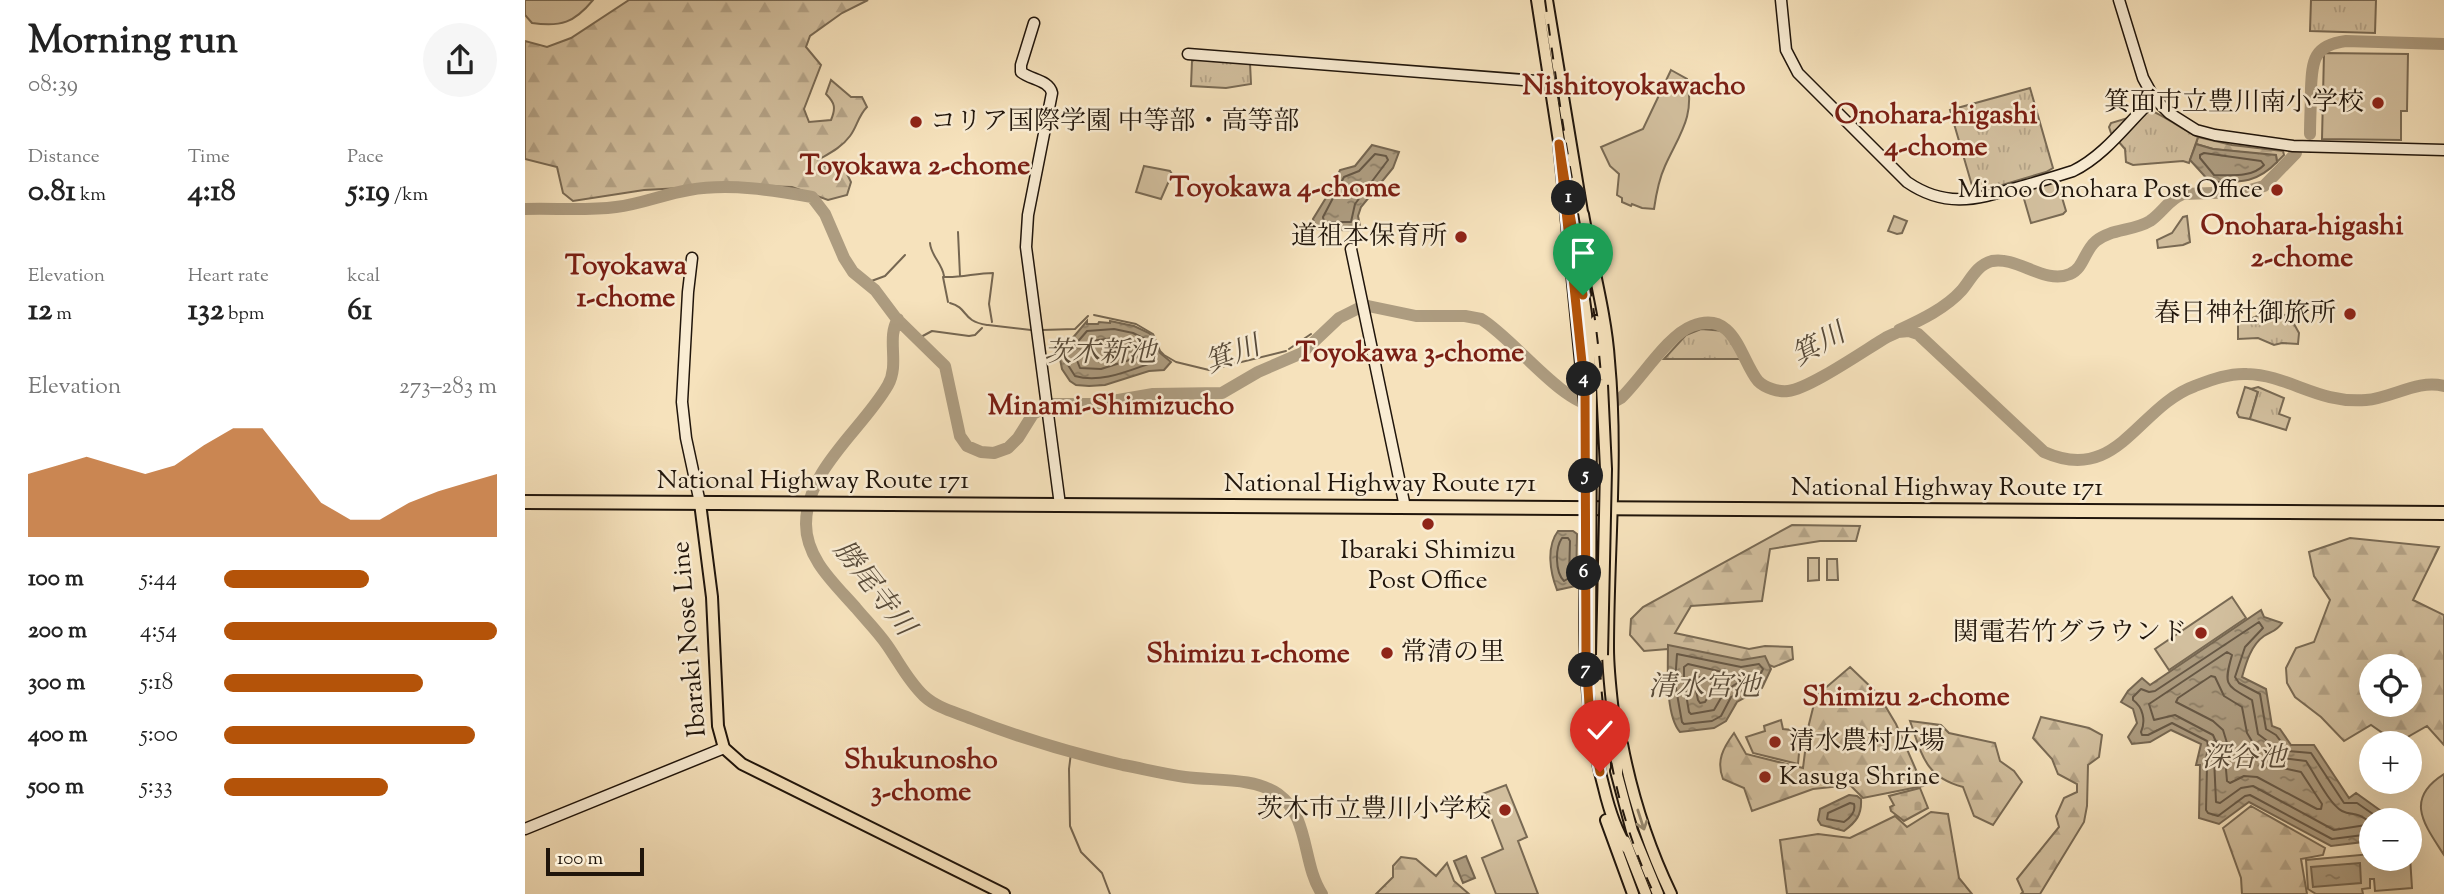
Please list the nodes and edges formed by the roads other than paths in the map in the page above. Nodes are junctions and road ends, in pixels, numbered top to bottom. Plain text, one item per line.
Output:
1 (1537, 0) edge
2 (1547, 0) edge
3 (1781, 0) edge
4 (2119, 0) edge
5 (1034, 23) dead end
6 (1188, 54) dead end
7 (1550, 82) junction
8 (2154, 98) junction
9 (2444, 150) edge
10 (1583, 214) junction
11 (1351, 249) dead end
12 (692, 258) dead end
13 (1593, 388) junction
14 (525, 502) edge
15 (699, 503) junction
16 (1060, 505) junction
17 (1405, 507) junction
18 (1587, 508) junction
19 (1612, 509) junction
20 (2444, 513) edge
21 (1609, 606) junction
22 (1584, 607) junction
23 (1596, 655) junction
24 (723, 748) junction
25 (1616, 775) junction
26 (525, 829) edge
27 (1627, 848) junction
28 (1632, 862) junction
29 (1654, 892) edge
30 (1004, 894) edge
31 (1633, 894) edge
32 (1640, 894) edge
33 (1671, 894) edge

1 - 7 main road
2 - 10 main road
3 - 8 street
4 - 8 street
5 - 16 street
6 - 7 street
7 - 13 main road
8 - 9 street
10 - 13 main road
10 - 19 main road
11 - 17 street
12 - 15 street
13 - 18 main road
13 - 23 main road, bridge
14 - 15 highway, National Highway Route 171
15 - 16 highway, National Highway Route 171
15 - 24 main road, Ibaraki Nose Line
16 - 17 highway, National Highway Route 171
17 - 18 highway, National Highway Route 171
18 - 19 highway, National Highway Route 171
18 - 22 main road
19 - 20 highway, National Highway Route 171
19 - 21 main road
21 - 25 main road
21 -> 33 main road
22 - 27 main road
22 - 31 main road
23 - 25 main road
23 - 27 main road
24 - 26 street
24 - 30 main road, Ibaraki Nose Line
25 - 29 main road
27 - 28 main road
28 - 29 main road
28 - 32 main road

